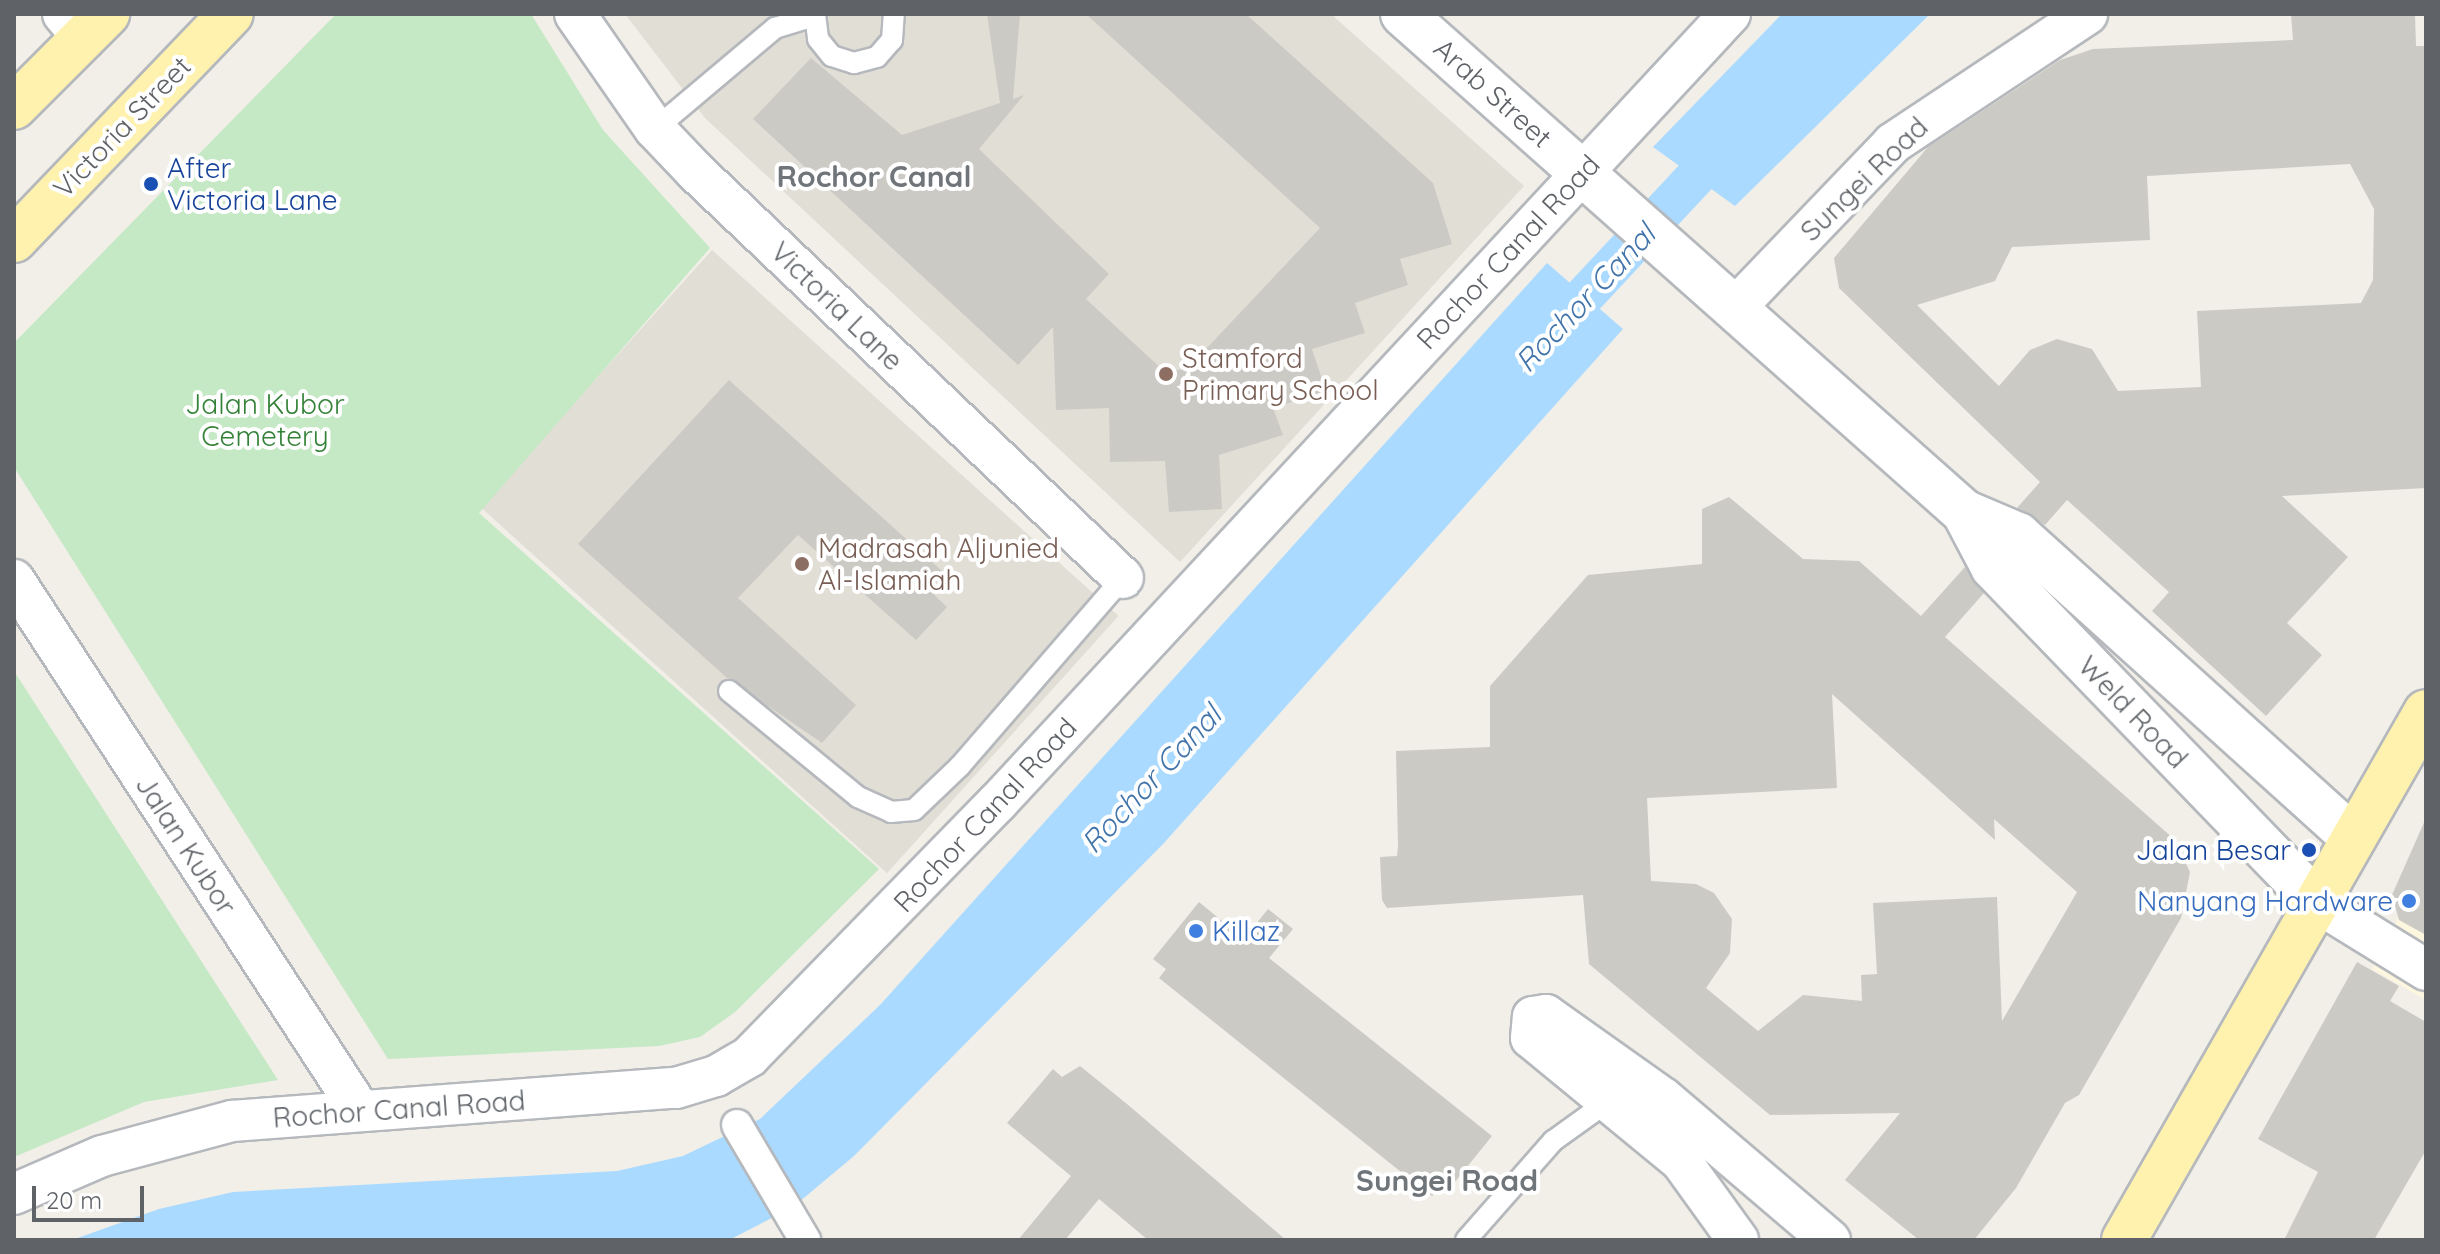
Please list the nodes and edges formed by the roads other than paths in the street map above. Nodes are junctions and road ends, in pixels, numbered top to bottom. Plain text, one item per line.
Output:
1 (231, 14) edge
2 (575, 14) edge
3 (894, 14) edge
4 (1403, 14) edge
5 (1730, 14) edge
6 (2087, 14) edge
7 (814, 15) edge
8 (85, 22) edge
9 (14, 107) edge
10 (655, 129) junction
11 (1582, 173) junction
12 (14, 240) edge
13 (1721, 297) junction
14 (2006, 551) junction
15 (1123, 578) joint
16 (14, 580) edge
17 (729, 691) dead end
18 (2426, 712) edge
19 (2353, 838) junction
20 (2316, 902) junction
21 (2426, 970) edge
22 (1610, 1100) junction
23 (359, 1109) junction
24 (739, 1130) dead end
25 (1695, 1149) junction
26 (14, 1194) edge
27 (805, 1240) edge
28 (1466, 1240) edge
29 (1738, 1240) edge
30 (1830, 1240) edge
31 (2124, 1240) edge

1 - 12 main road, Victoria Street
2 - 10 street, Victoria Lane
3 - 7 lane
4 - 11 street, Arab Street
5 - 11 street, Rochor Canal Road
6 - 13 street, Sungei Road
7 - 10 lane
8 - 9 main road
10 - 15 street, Victoria Lane
11 - 13 street, Weld Road
11 - 23 street, Rochor Canal Road
13 - 14 street, Weld Road
14 - 19 street, Weld Road
14 - 20 street, Weld Road
15 - 17 lane
16 - 23 street, Jalan Kubor
18 - 19 main road
19 - 20 main road
20 - 21 street
20 - 31 main road
22 - 25 street
22 - 25 street
22 - 28 lane
23 - 26 street, Rochor Canal Road
24 - 27 street
25 - 29 street
25 - 30 street

